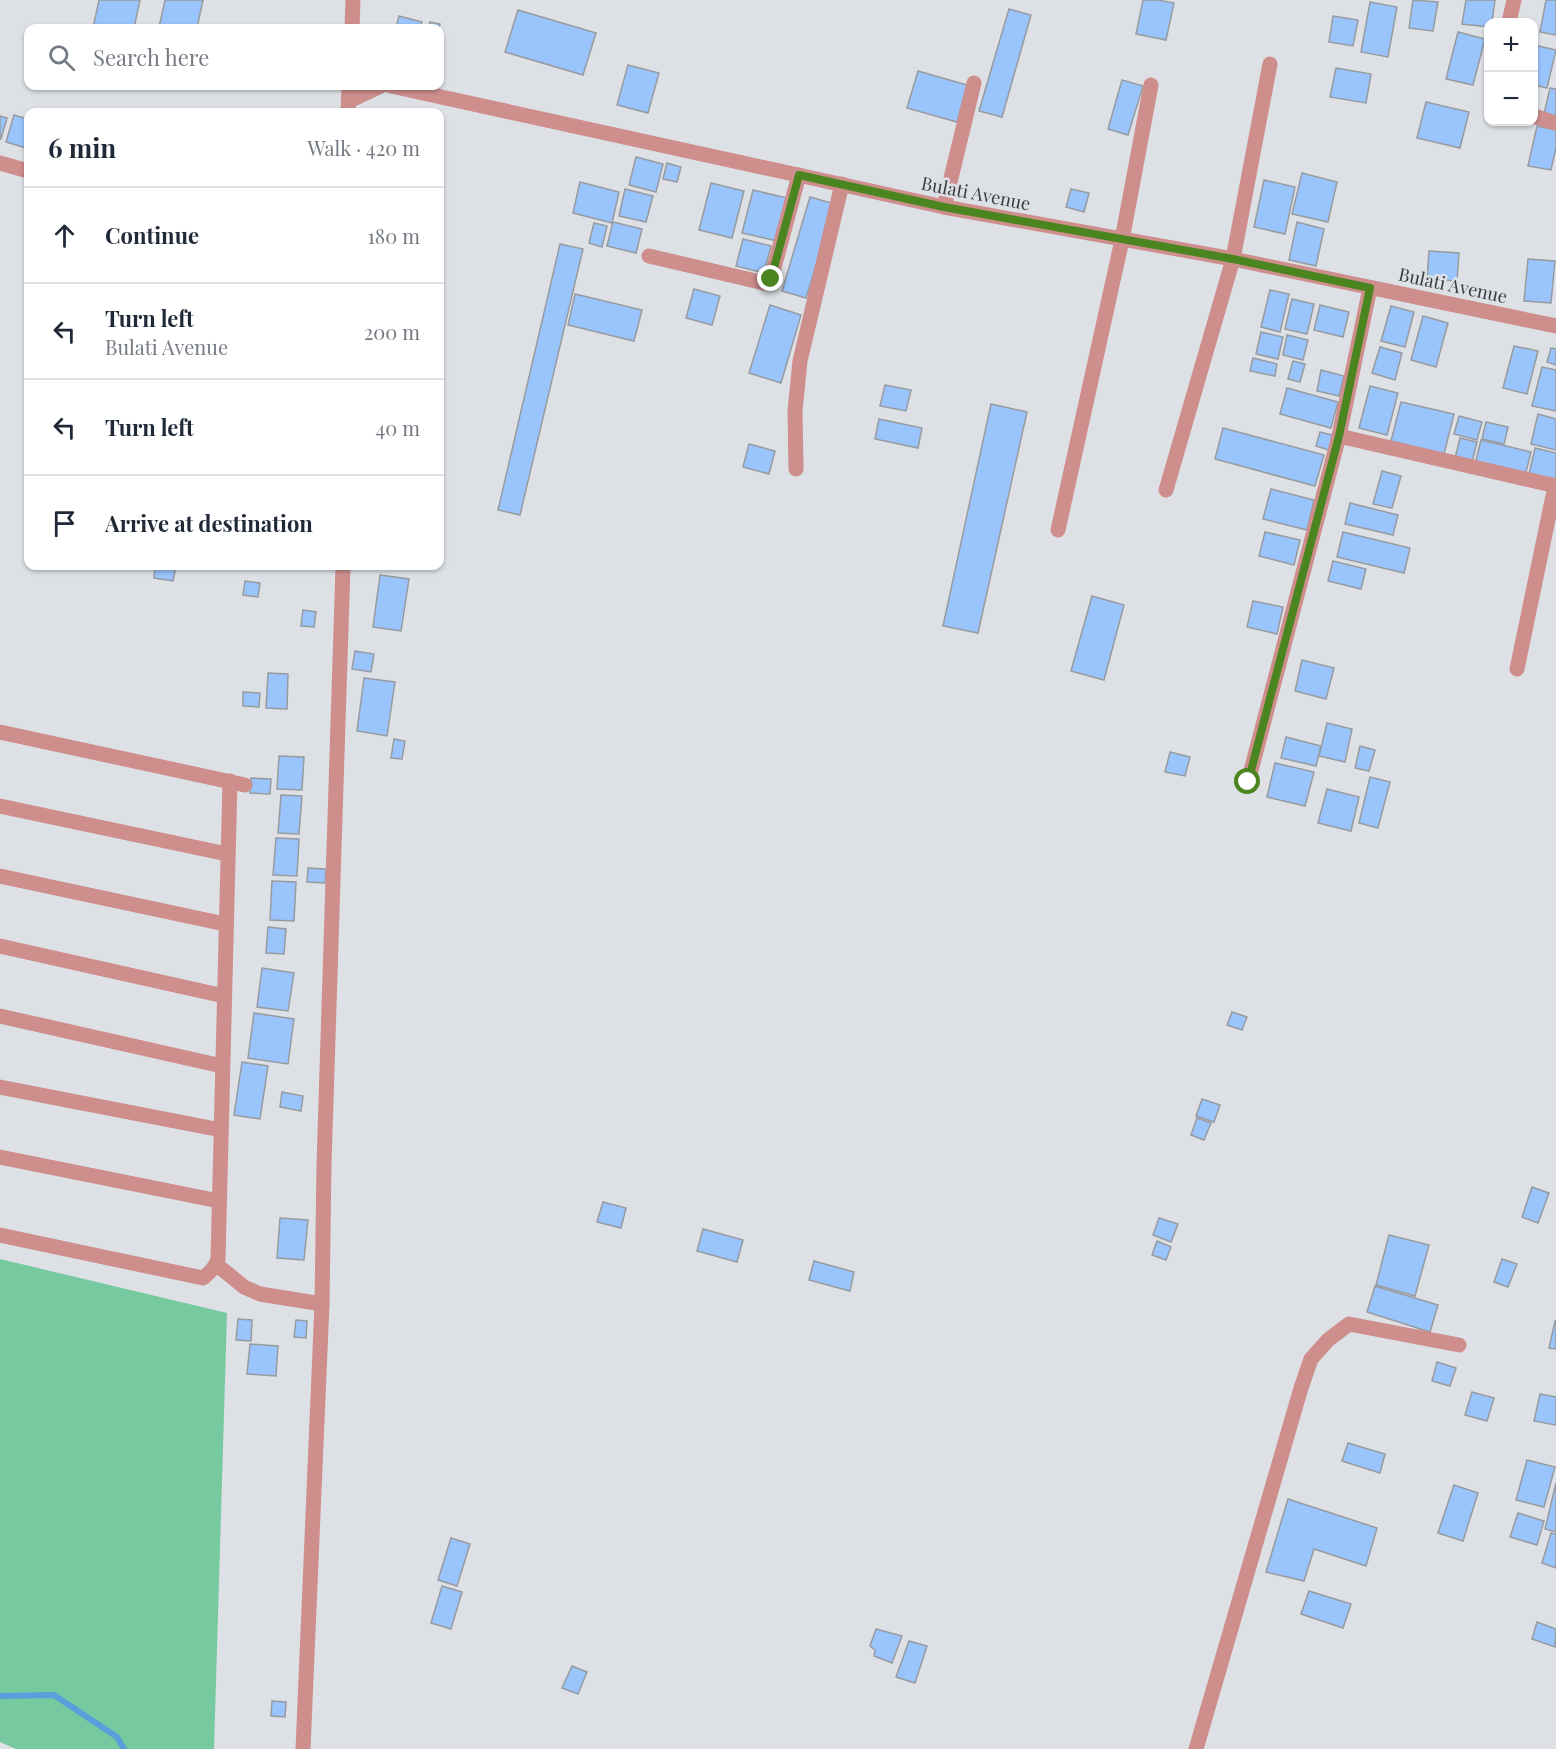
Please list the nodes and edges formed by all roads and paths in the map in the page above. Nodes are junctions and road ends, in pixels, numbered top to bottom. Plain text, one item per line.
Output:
1 (353, 0) edge
2 (1514, 0) edge
3 (1510, 18) edge
4 (352, 24) edge
5 (1270, 64) dead end
6 (974, 83) dead end
7 (1151, 85) dead end
8 (350, 90) edge
9 (375, 90) edge
10 (409, 90) edge
11 (349, 107) edge
12 (1538, 118) edge
13 (1556, 123) edge
14 (0, 163) edge
15 (24, 170) edge
16 (799, 175) junction
17 (842, 184) junction
18 (944, 207) junction
19 (1122, 240) junction
20 (649, 256) dead end
21 (1233, 259) junction
22 (1370, 288) junction
23 (1556, 326) edge
24 (1339, 436) junction
25 (796, 469) dead end
26 (1556, 486) edge
27 (1166, 490) dead end
28 (1058, 530) dead end
29 (343, 570) edge
30 (1516, 669) dead end
31 (0, 732) edge
32 (1248, 782) dead end
33 (0, 806) edge
34 (227, 854) junction
35 (0, 876) edge
36 (225, 924) junction
37 (0, 946) edge
38 (224, 996) junction
39 (0, 1016) edge
40 (222, 1066) junction
41 (0, 1087) edge
42 (221, 1130) junction
43 (0, 1157) edge
44 (219, 1201) junction
45 (0, 1235) edge
46 (216, 1264) junction
47 (322, 1304) junction
48 (1459, 1345) dead end
49 (303, 1749) edge
50 (1196, 1749) edge

1 - 4 street
2 - 3 street
5 - 21 street
6 - 18 street
7 - 19 street
8 - 11 street
9 - 11 street
10 - 16 street, Bulati Avenue
12 - 13 street
14 - 15 street
16 - 17 street, Bulati Avenue
16 - 20 street
17 - 18 street, Bulati Avenue
17 - 25 street
18 - 19 street, Bulati Avenue
19 - 21 street, Bulati Avenue
19 - 28 street
21 - 22 street, Bulati Avenue
21 - 27 street
22 - 23 street, Bulati Avenue
22 - 24 street
24 - 26 street
24 - 32 street
26 - 30 street
29 - 47 street
31 - 34 street
33 - 34 street
34 - 36 street
35 - 36 street
36 - 38 street
37 - 38 street
38 - 40 street
39 - 40 street
40 - 42 street
41 - 42 street
42 - 44 street
43 - 44 street
44 - 46 street
45 - 46 street
46 - 47 street
47 - 49 street
48 - 50 street

